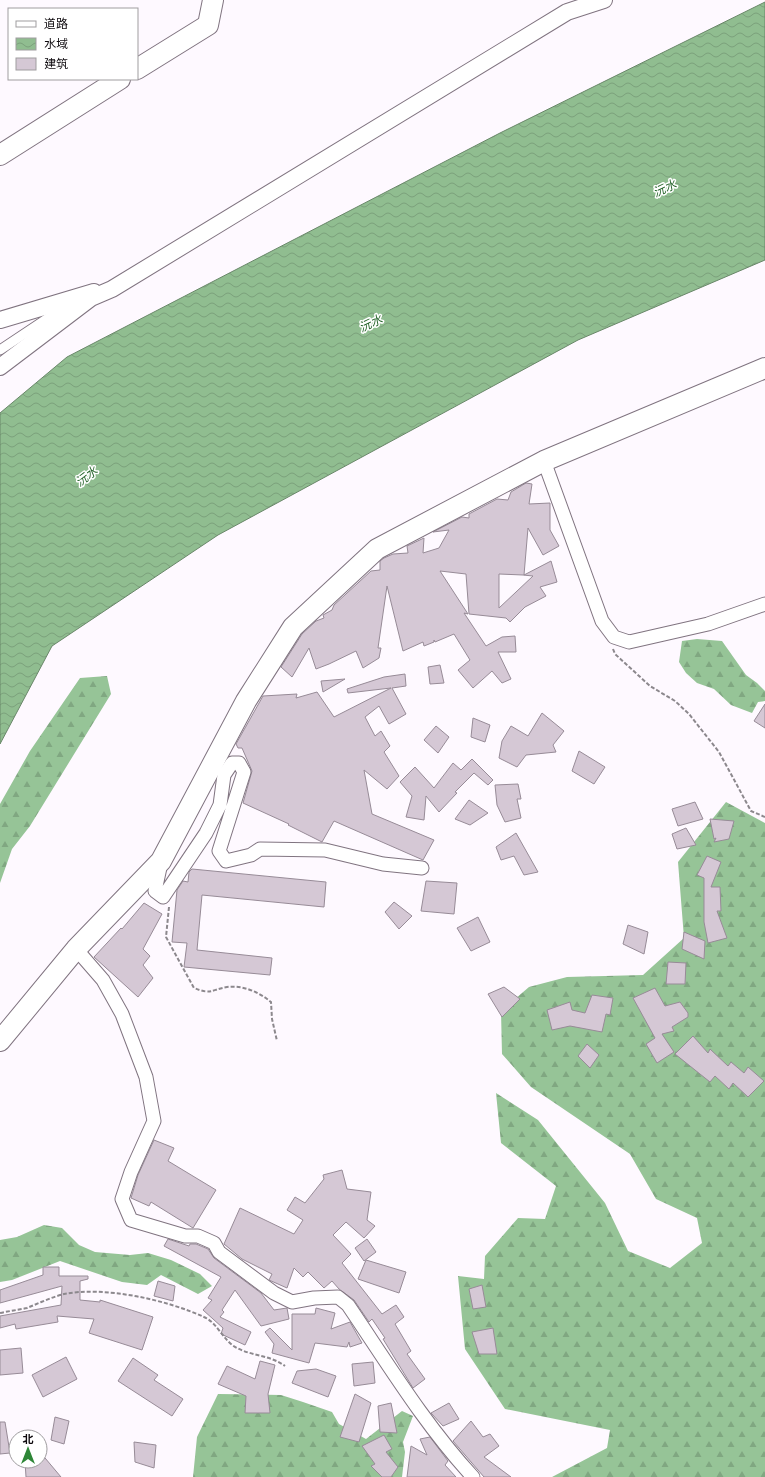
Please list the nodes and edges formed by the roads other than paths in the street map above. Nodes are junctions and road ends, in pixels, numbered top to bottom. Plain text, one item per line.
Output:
1 (213, 0) edge
2 (604, 0) edge
3 (138, 68) edge
4 (118, 80) edge
5 (0, 155) edge
6 (112, 289) junction
7 (85, 294) junction
8 (0, 320) edge
9 (0, 350) edge
10 (0, 367) edge
11 (765, 368) edge
12 (544, 461) junction
13 (765, 604) edge
14 (161, 861) junction
15 (422, 868) dead end
16 (76, 949) junction
17 (0, 1041) edge
18 (473, 1477) edge

1 - 3 main road
2 - 6 street
4 - 5 main road
6 - 7 street
6 - 10 street
7 - 8 street
7 - 9 street
11 - 12 main road
12 - 13 street
12 - 14 main road
14 - 15 street
14 - 16 main road
16 - 17 main road
16 - 18 street

